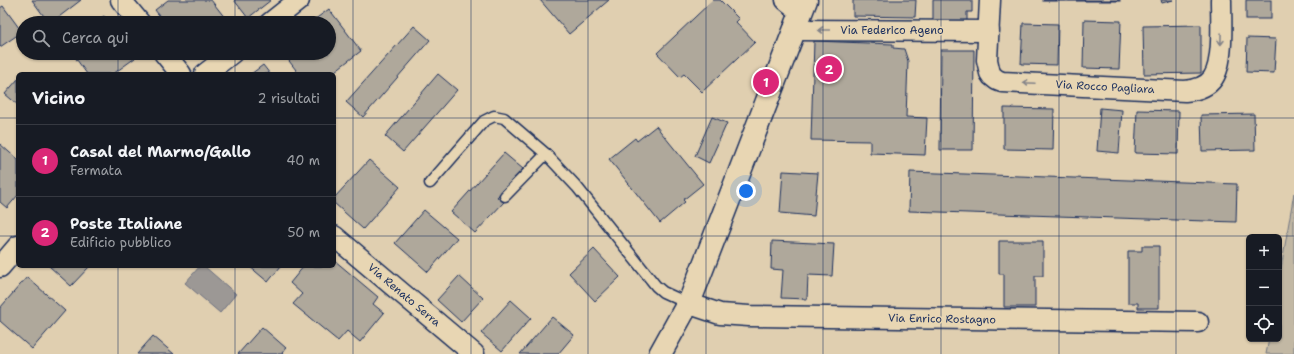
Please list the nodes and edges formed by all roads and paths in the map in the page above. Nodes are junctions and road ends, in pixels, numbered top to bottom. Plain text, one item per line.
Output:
1 (121, 0) edge
2 (299, 0) edge
3 (990, 0) edge
4 (1221, 0) edge
5 (797, 10) edge
6 (134, 16) edge
7 (279, 16) edge
8 (989, 31) junction
9 (170, 60) edge
10 (223, 60) edge
11 (179, 72) edge
12 (208, 72) edge
13 (546, 154) junction
14 (430, 183) dead end
15 (505, 196) dead end
16 (336, 238) edge
17 (16, 248) edge
18 (0, 267) edge
19 (688, 303) junction
20 (1198, 322) dead end
21 (474, 354) edge
22 (660, 354) edge

1 - 6 street
2 - 7 street
3 - 8 street, Via Rocco Pagliara
4 -> 8 street, Via Rocco Pagliara
8 -> 5 street, Via Federico Ageno
5 - 19 main road
9 - 11 street
10 - 12 street
13 - 14 lane
13 - 15 lane
13 - 19 lane
16 - 21 street, Via Renato Serra
17 - 18 street
19 - 20 street, Via Enrico Rostagno
19 - 22 main road

